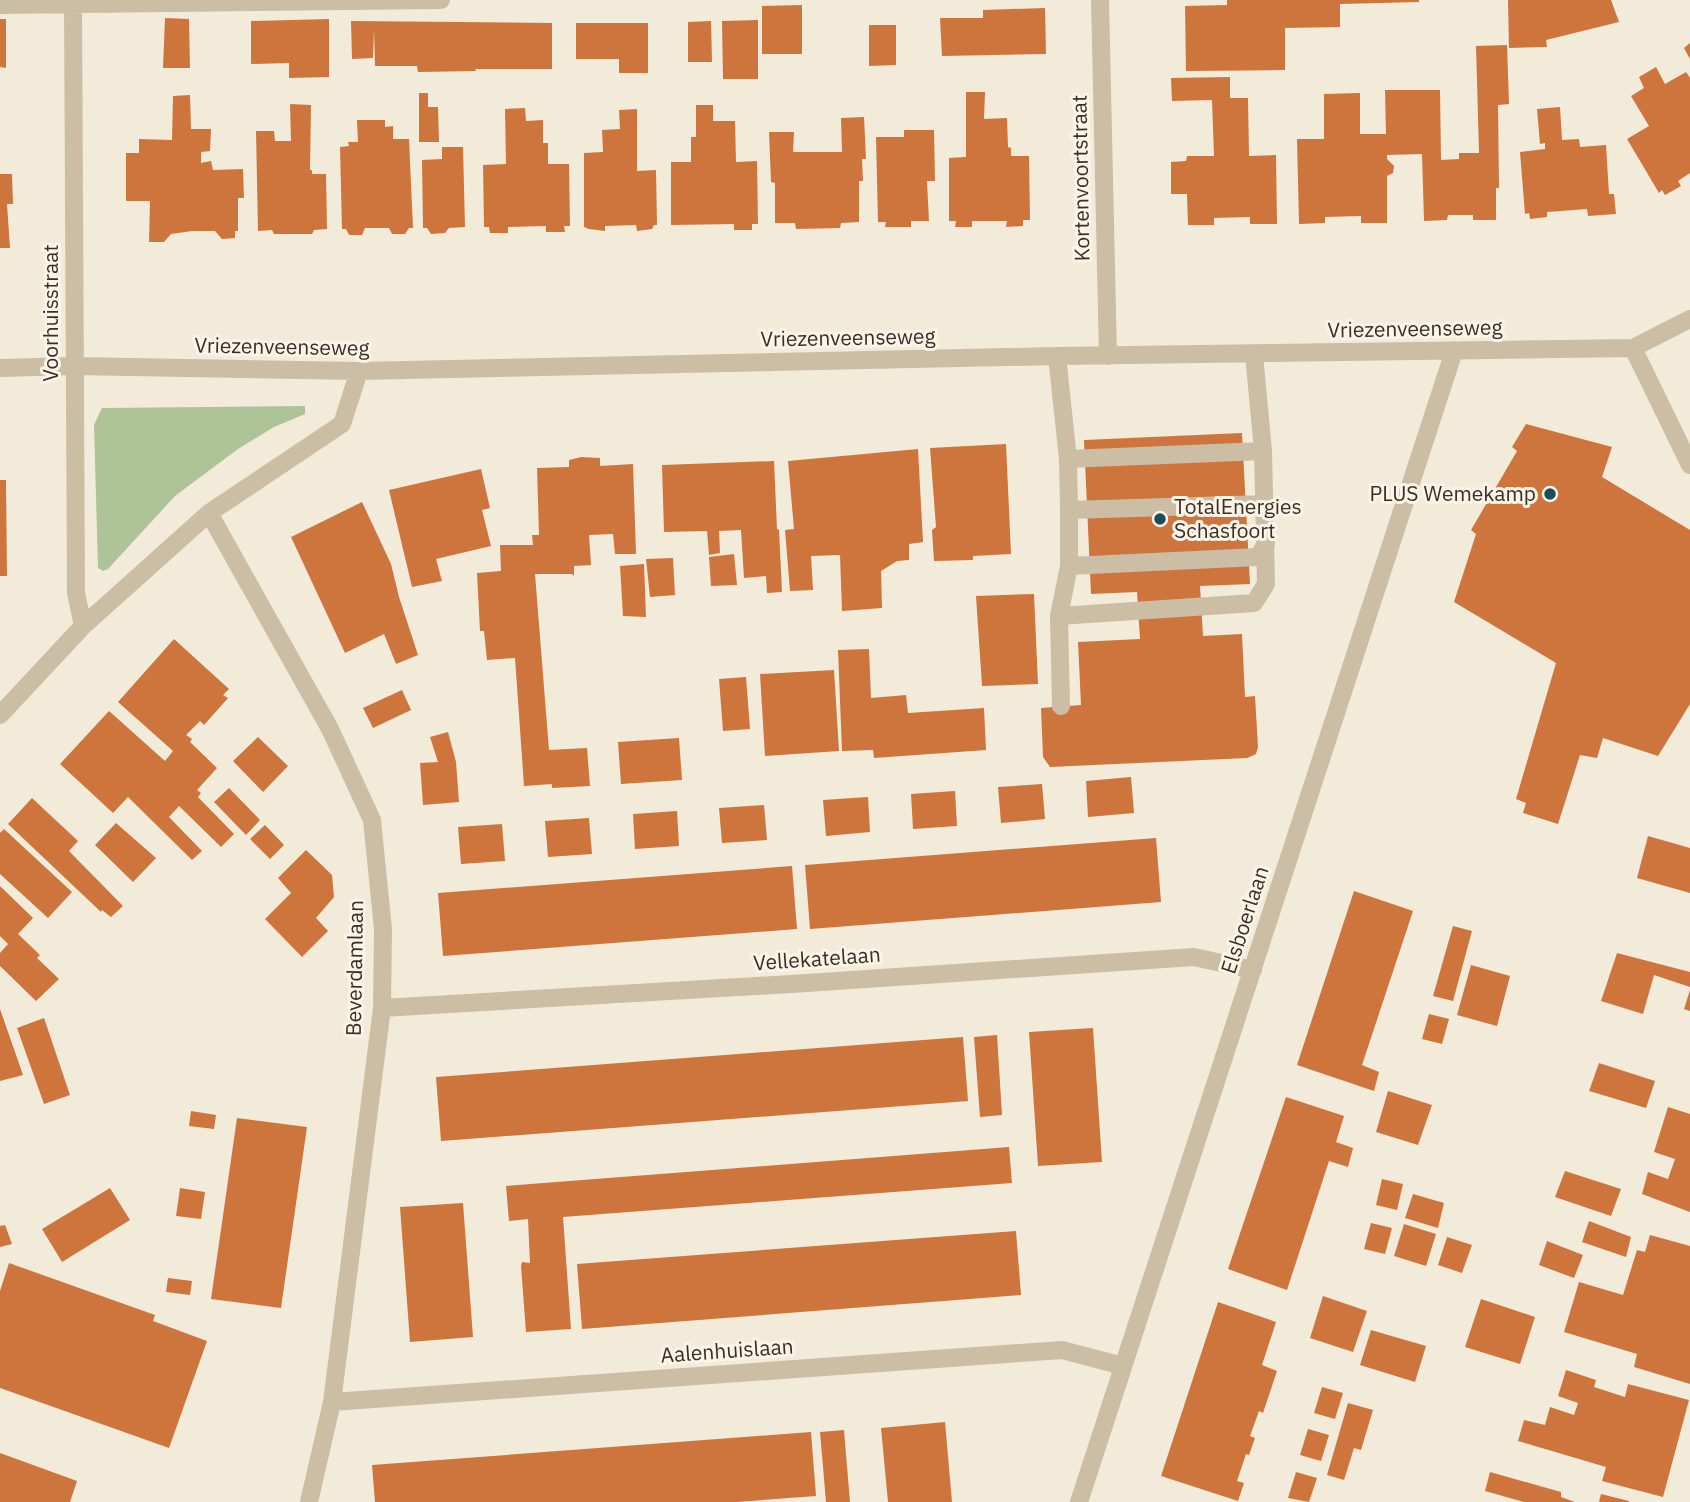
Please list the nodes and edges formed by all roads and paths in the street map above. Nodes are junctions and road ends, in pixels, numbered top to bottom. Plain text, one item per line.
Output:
1 (441, 0) edge
2 (1100, 0) edge
3 (73, 2) edge
4 (0, 5) edge
5 (1690, 319) edge
6 (1633, 348) junction
7 (1454, 351) junction
8 (1254, 354) junction
9 (1057, 356) junction
10 (1108, 356) junction
11 (74, 366) junction
12 (0, 368) edge
13 (359, 371) junction
14 (1263, 452) junction
15 (1068, 459) junction
16 (1690, 465) edge
17 (1264, 504) junction
18 (1069, 510) junction
19 (209, 513) junction
20 (1266, 544) junction
21 (1069, 566) junction
22 (1059, 616) junction
23 (83, 626) junction
24 (1061, 706) dead end
25 (0, 715) edge
26 (1253, 970) junction
27 (382, 1008) junction
28 (1123, 1366) junction
29 (332, 1402) junction
30 (309, 1502) edge
31 (1079, 1502) edge

1 - 3 street
2 - 10 street, Kortenvoortstraat
3 - 4 street
3 - 11 street, Voorhuisstraat
5 - 6 street, Vriezenveenseweg
6 - 7 street, Vriezenveenseweg
6 - 16 street
7 - 8 street, Vriezenveenseweg
7 - 26 street, Elsboerlaan
8 - 10 street, Vriezenveenseweg
8 - 14 street
9 - 10 street, Vriezenveenseweg
9 - 13 street, Vriezenveenseweg
9 - 15 street
11 - 12 street, Vriezenveenseweg
11 - 13 street, Vriezenveenseweg
11 - 23 street, Voorhuisstraat
13 - 19 street
14 - 15 street
14 - 17 street
15 - 18 street
17 - 18 street
17 - 20 street
18 - 21 street
19 - 23 street
19 - 27 street, Beverdamlaan
20 - 21 street
20 - 22 street
21 - 22 street
22 - 24 street
23 - 25 street
26 - 27 street, Vellekatelaan
26 - 28 street, Elsboerlaan
27 - 29 street, Beverdamlaan
28 - 29 street, Aalenhuislaan
28 - 31 street, Elsboerlaan
29 - 30 street, Beverdamlaan

